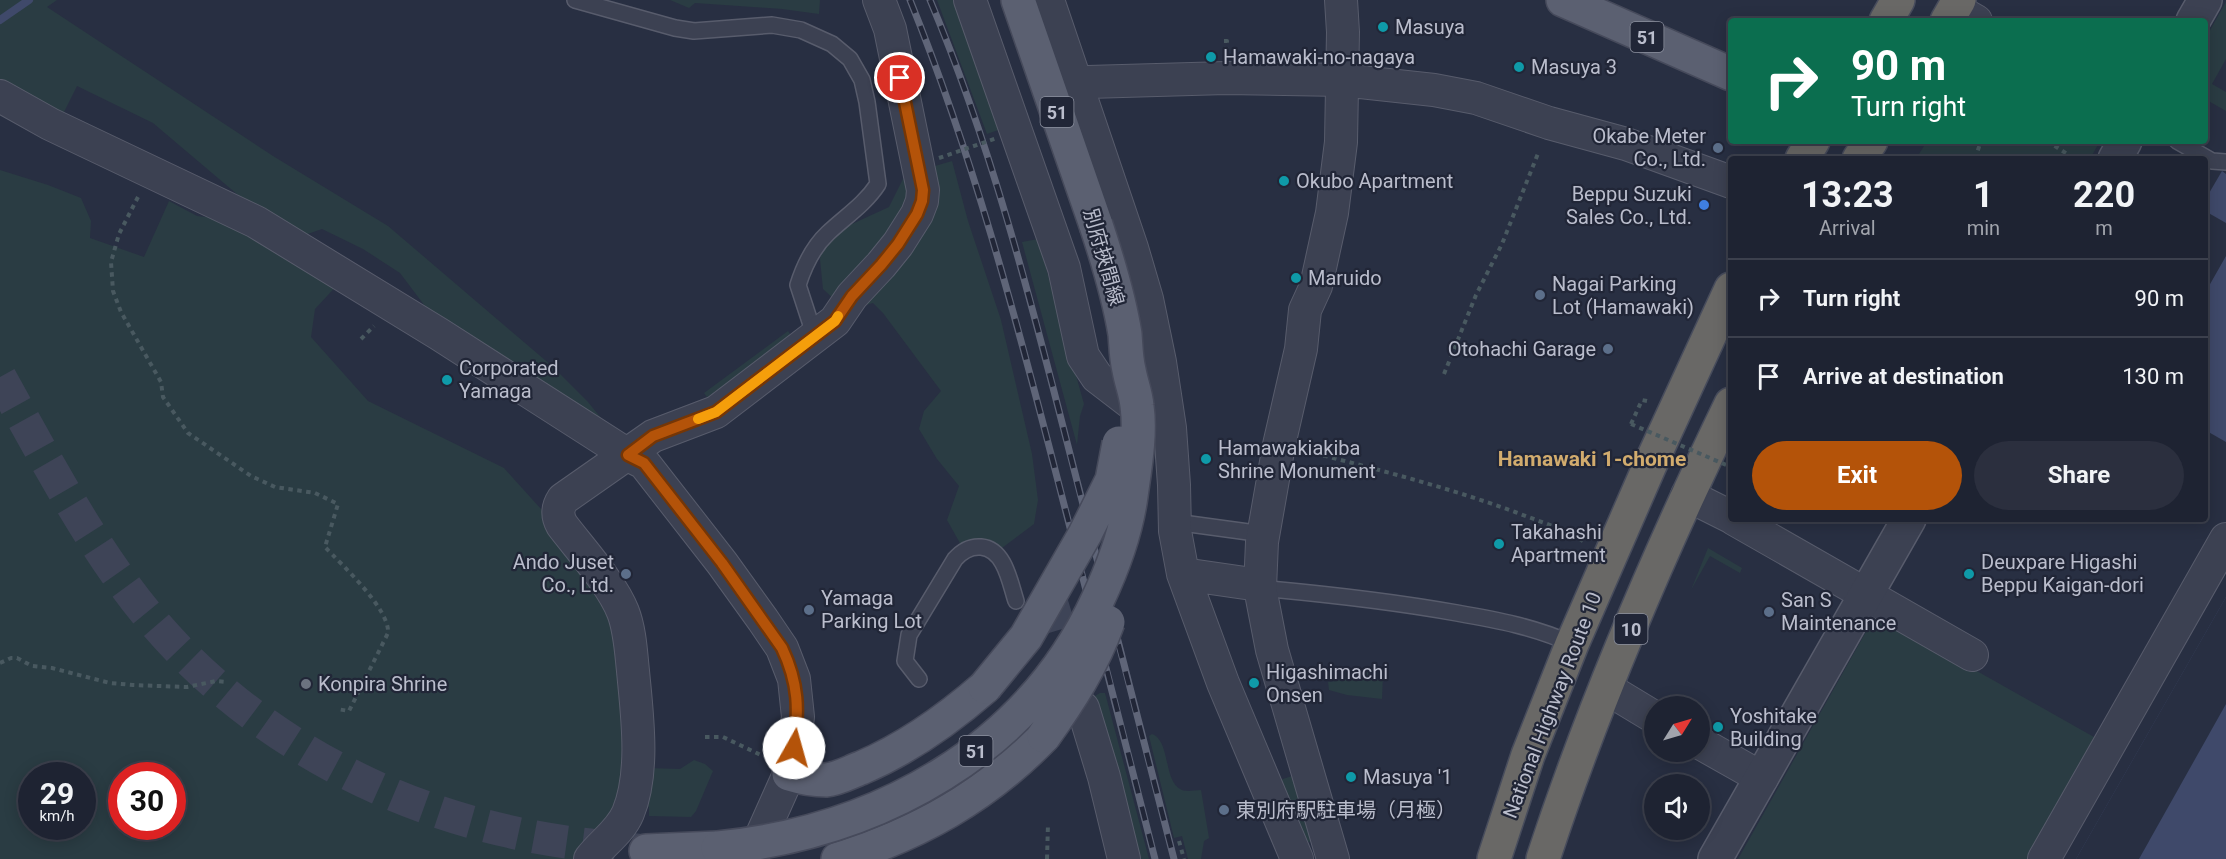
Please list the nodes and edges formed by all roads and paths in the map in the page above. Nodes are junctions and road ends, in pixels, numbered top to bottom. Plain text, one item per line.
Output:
1 (575, 0) edge
2 (879, 0) edge
3 (970, 0) edge
4 (1018, 0) edge
5 (1048, 0) edge
6 (1341, 0) edge
7 (1563, 0) edge
8 (1898, 0) edge
9 (2205, 0) edge
10 (1888, 18) edge
11 (2195, 18) edge
12 (1728, 73) edge
13 (1342, 80) junction
14 (1077, 86) junction
15 (0, 96) edge
16 (1549, 123) junction
17 (997, 138) dead end
18 (2052, 144) edge
19 (2182, 144) edge
20 (2070, 156) edge
21 (2203, 156) edge
22 (939, 158) dead end
23 (2208, 159) edge
24 (2226, 162) edge
25 (1728, 181) edge
26 (133, 189) dead end
27 (1728, 296) edge
28 (816, 337) junction
29 (1129, 370) junction
30 (1444, 374) dead end
31 (1728, 410) edge
32 (1631, 424) dead end
33 (1170, 428) junction
34 (1279, 445) junction
35 (628, 455) junction
36 (1728, 466) edge
37 (1688, 495) junction
38 (1728, 515) edge
39 (1175, 522) junction
40 (1740, 522) edge
41 (1907, 522) edge
42 (1127, 523) junction
43 (1263, 534) junction
44 (2226, 538) edge
45 (1584, 541) dead end
46 (1183, 574) junction
47 (1259, 586) junction
48 (1865, 595) junction
49 (1016, 601) dead end
50 (1572, 644) junction
51 (1972, 655) dead end
52 (0, 663) edge
53 (918, 679) dead end
54 (228, 682) dead end
55 (1606, 688) junction
56 (1083, 708) dead end
57 (337, 709) dead end
58 (1644, 711) edge
59 (705, 736) dead end
60 (1710, 748) edge
61 (777, 766) junction
62 (1762, 778) junction
63 (1048, 824) dead end
64 (1179, 841) dead end
65 (646, 851) tunnel mouth
66 (590, 859) edge
67 (751, 859) edge
68 (838, 859) edge
69 (1047, 859) edge
70 (1124, 859) edge
71 (1184, 859) edge
72 (1297, 859) edge
73 (1333, 859) edge
74 (1494, 859) edge
75 (1543, 859) edge
76 (1715, 859) edge
77 (2044, 859) edge

1 - 28 lane
2 - 28 street
3 - 33 street
4 - 29 main road, 別府挾間線 / 51, bridge
5 - 14 street
6 - 13 street
7 - 12 main road, 51
8 - 10 highway
9 - 11 street
13 - 14 street
13 - 16 street
13 - 34 street
14 - 33 street
15 - 35 street
16 - 25 street
16 - 30 path
17 - 22 path, bridge
18 - 20 path
19 - 21 lane
23 - 24 lane
26 - 57 path
27 - 50 highway, National Highway Route 10 / 10
28 - 35 street
29 - 42 main road, 別府挾間線 / 51, bridge
29 - 61 main road, bridge
31 - 37 highway, 10
32 - 36 path, bridge
33 - 39 street
34 - 43 street
34 - 45 path
35 - 61 street
35 - 66 street
37 - 38 street
37 - 55 highway, 10
39 - 43 lane
39 - 46 street
40 - 48 street
41 - 48 street
42 - 65 main road, 51, bridge
42 - 68 main road, bridge
43 - 47 street
44 - 77 street
46 - 47 street
46 - 72 street
47 - 50 lane
47 - 73 street
48 - 51 street
48 - 62 street
49 - 53 lane
50 - 74 highway, National Highway Route 10 / 10
52 - 54 path
55 - 58 street
55 - 75 highway, 10
56 - 70 street
59 - 61 path
60 - 62 street
61 - 67 street
62 - 76 street
63 - 69 path
64 - 71 path

